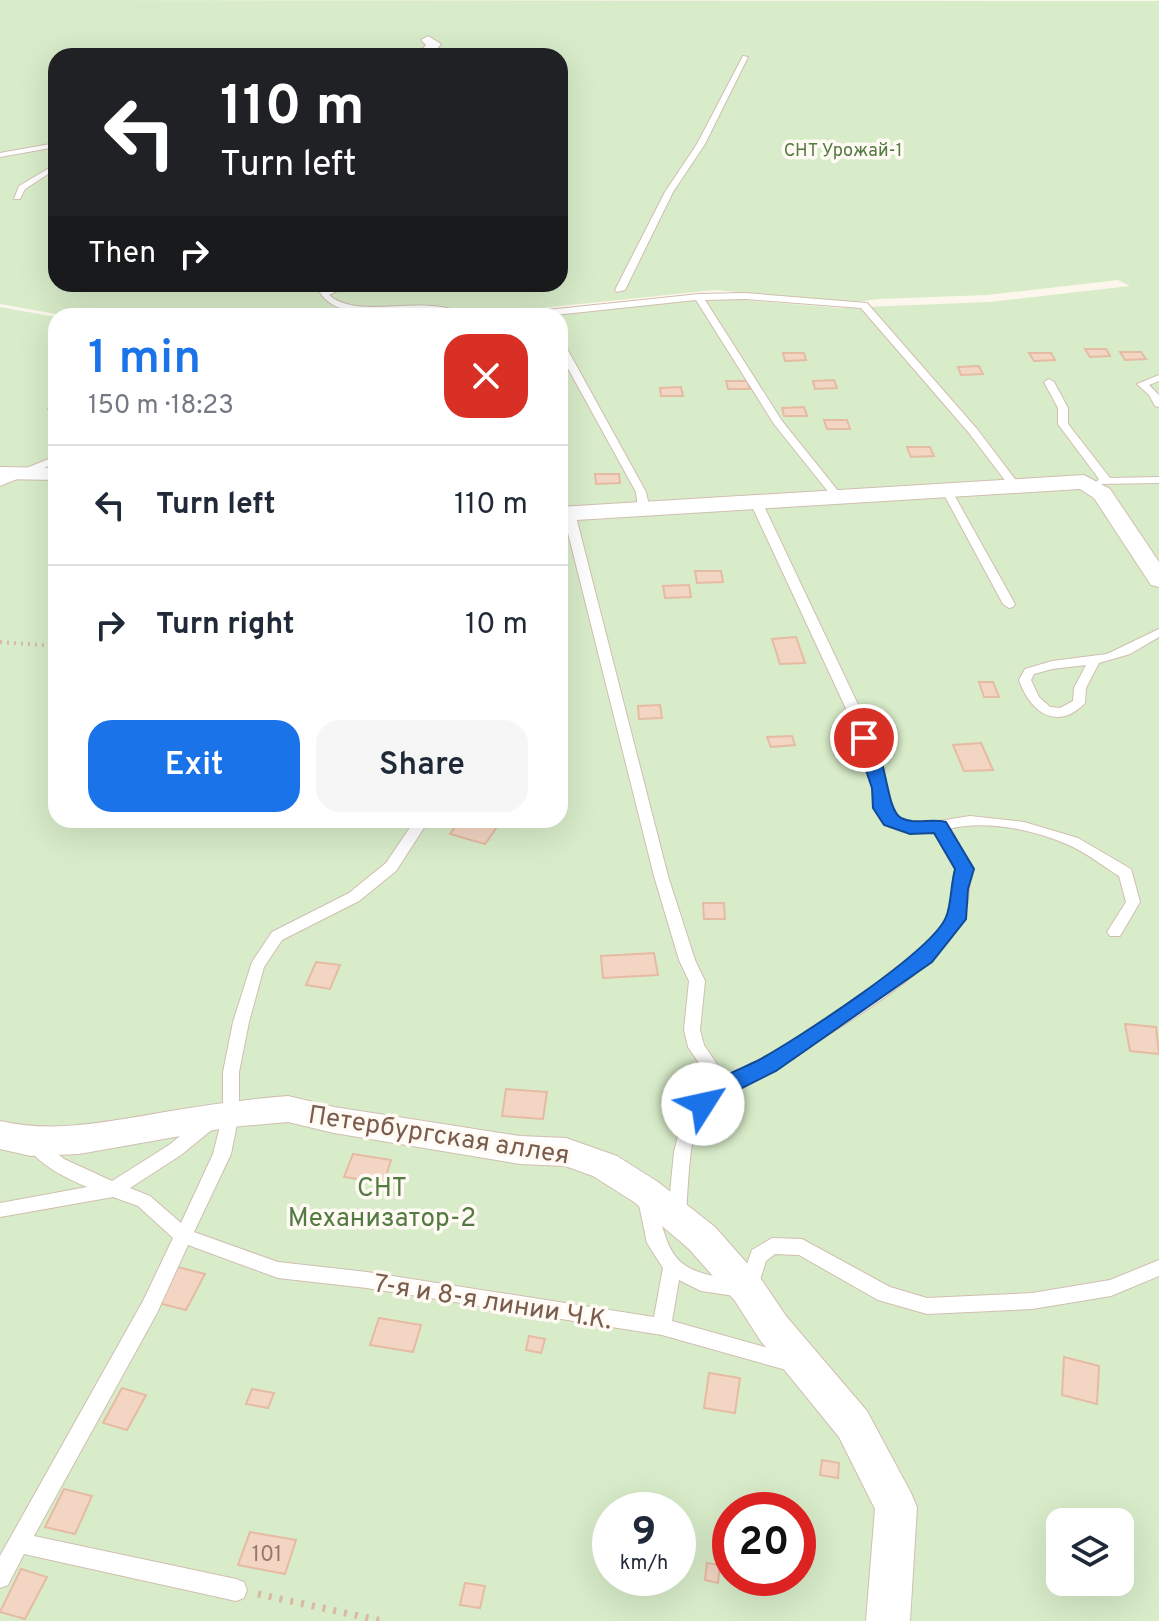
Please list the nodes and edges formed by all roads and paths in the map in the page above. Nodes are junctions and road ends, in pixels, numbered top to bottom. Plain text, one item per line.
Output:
1 (428, 40) dead end
2 (431, 48) edge
3 (745, 57) dead end
4 (48, 146) edge
5 (0, 155) edge
6 (48, 171) edge
7 (19, 197) dead end
8 (620, 290) dead end
9 (326, 292) edge
10 (699, 297) junction
11 (358, 308) edge
12 (390, 308) edge
13 (420, 308) edge
14 (568, 311) edge
15 (568, 360) edge
16 (1159, 378) edge
17 (1049, 382) dead end
18 (1159, 404) edge
19 (48, 463) edge
20 (0, 473) edge
21 (23, 474) junction
22 (48, 474) edge
23 (1159, 480) edge
24 (1096, 482) junction
25 (0, 483) edge
26 (1014, 485) junction
27 (947, 491) junction
28 (838, 497) junction
29 (756, 502) junction
30 (644, 510) junction
31 (568, 514) edge
32 (568, 529) edge
33 (1159, 580) edge
34 (1009, 604) dead end
35 (1159, 633) edge
36 (0, 642) edge
37 (48, 645) edge
38 (1095, 660) junction
39 (939, 826) junction
40 (417, 828) edge
41 (1115, 932) dead end
42 (715, 1092) junction
43 (223, 1116) junction
44 (16, 1139) edge
45 (114, 1189) junction
46 (646, 1192) junction
47 (0, 1210) edge
48 (677, 1218) junction
49 (182, 1235) junction
50 (672, 1267) junction
51 (1159, 1268) edge
52 (748, 1290) junction
53 (662, 1327) junction
54 (806, 1366) junction
55 (19, 1543) junction
56 (0, 1577) edge
57 (236, 1590) joint
58 (382, 1621) edge
59 (888, 1621) edge

1 - 2 street
3 - 8 lane
4 - 5 lane
6 - 7 lane
9 - 11 lane
10 - 14 lane
10 - 26 lane
10 - 28 lane
12 - 13 lane
15 - 30 lane
16 - 18 lane
17 - 24 lane
19 - 21 lane
20 - 21 street
21 - 22 street
21 - 25 lane
23 - 24 lane
24 - 26 street
24 - 33 street
26 - 27 street
27 - 28 street
27 - 34 lane
28 - 29 street
29 - 30 street
29 - 39 lane
30 - 31 street
32 - 42 lane
35 - 38 lane
36 - 37 path
38 - 38 lane
39 - 41 lane
39 - 42 lane
40 - 43 lane
42 - 48 lane
43 - 44 street, Петербургская аллея
43 - 45 lane
43 - 46 street, Петербургская аллея
43 - 49 lane
44 - 45 lane
45 - 47 lane
45 - 49 lane
46 - 48 street, Петербургская аллея
46 - 50 lane
48 - 52 street, Петербургская аллея
49 - 53 lane, 7-я и 8-я линии Ч.К.
49 - 55 lane
50 - 52 lane
50 - 53 lane
51 - 52 lane
52 - 54 street, Петербургская аллея
53 - 54 lane, 7-я и 8-я линии Ч.К.
54 - 59 street, Петербургская аллея
55 - 56 lane
55 - 57 lane
57 - 58 path

